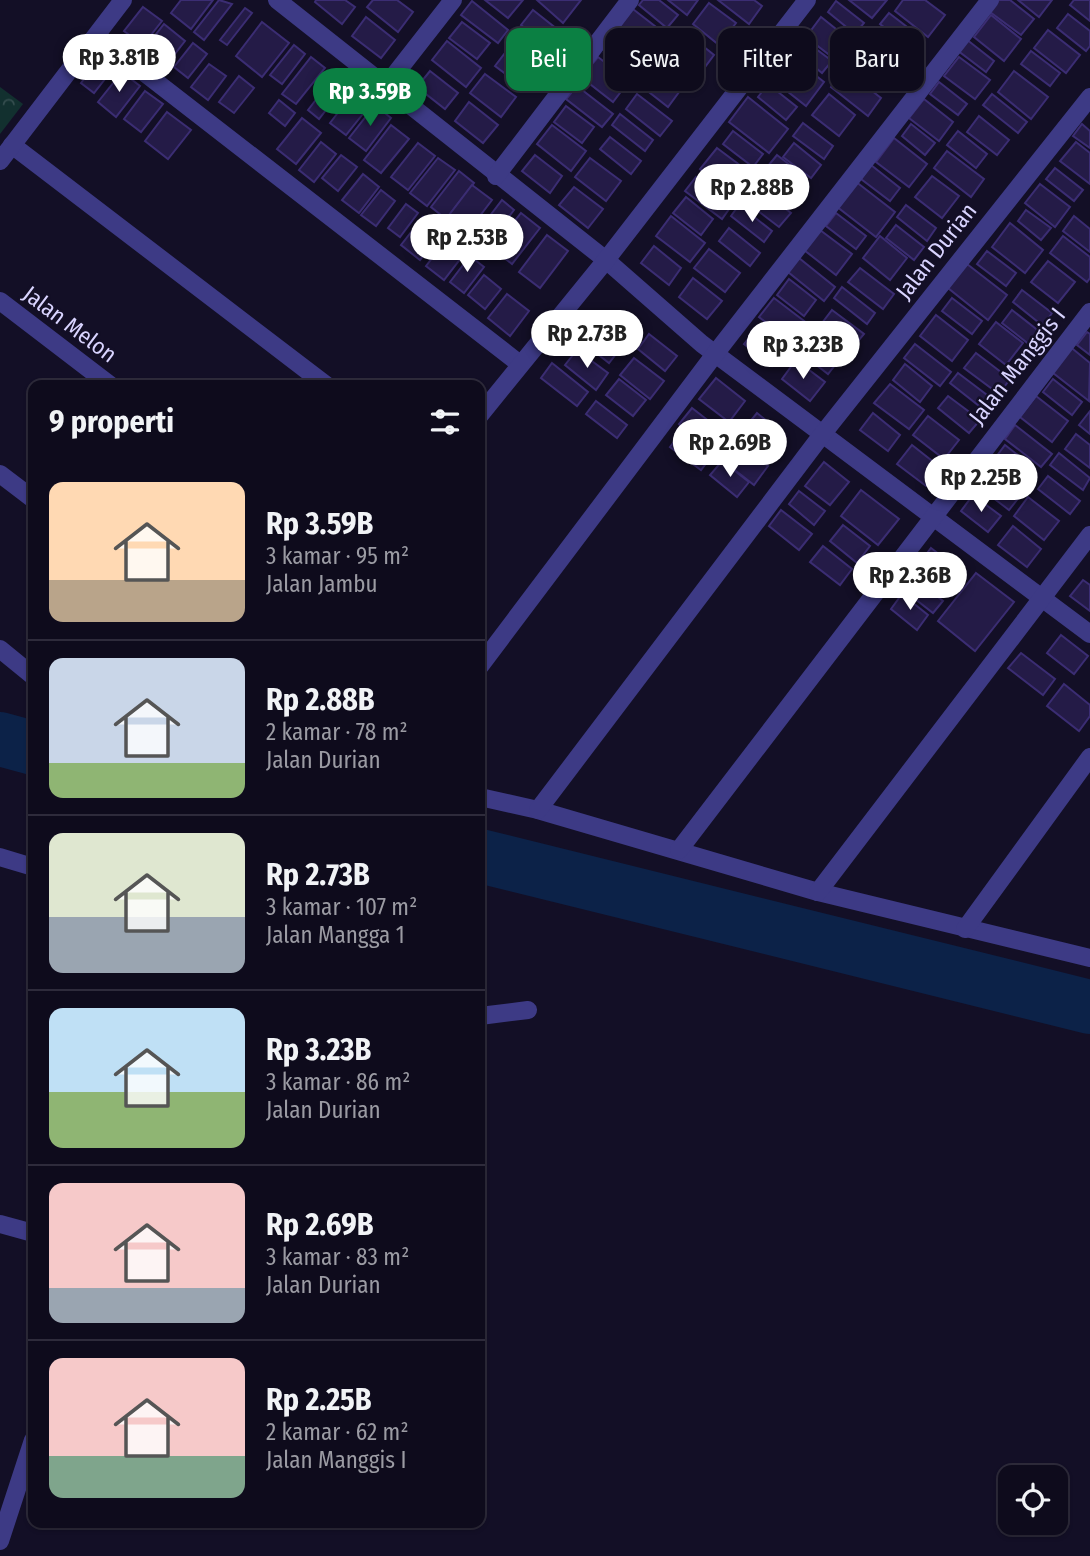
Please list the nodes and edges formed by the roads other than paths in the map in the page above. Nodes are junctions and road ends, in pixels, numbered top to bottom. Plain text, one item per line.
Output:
1 (123, 0) edge
2 (278, 0) edge
3 (453, 0) edge
4 (630, 0) edge
5 (807, 0) edge
6 (990, 0) edge
7 (97, 36) junction
8 (385, 87) junction
9 (1090, 97) edge
10 (12, 145) junction
11 (0, 161) edge
12 (496, 176) junction
13 (606, 260) junction
14 (0, 301) edge
15 (1090, 312) edge
16 (715, 354) junction
17 (520, 365) junction
18 (103, 380) edge
19 (319, 380) edge
20 (485, 409) edge
21 (821, 436) junction
22 (0, 474) edge
23 (28, 495) edge
24 (930, 517) junction
25 (1090, 535) edge
26 (1042, 597) junction
27 (1090, 634) edge
28 (0, 649) edge
29 (485, 659) edge
30 (28, 672) edge
31 (1090, 757) edge
32 (485, 798) edge
33 (538, 810) junction
34 (679, 850) junction
35 (0, 857) edge
36 (28, 865) edge
37 (818, 892) junction
38 (965, 929) junction
39 (1090, 958) edge
40 (528, 1010) dead end
41 (485, 1015) edge
42 (0, 1224) edge
43 (28, 1232) edge
44 (28, 1455) edge
45 (0, 1541) edge

1 - 7 street
2 - 8 street
3 - 8 street
4 - 12 street
5 - 13 street
6 - 16 street
7 - 10 street
7 - 17 street
8 - 12 street
9 - 21 street, Jalan Durian
10 - 11 street
10 - 19 street
12 - 13 street
13 - 16 street
13 - 17 street
14 - 18 street, Jalan Melon
15 - 24 street, Jalan Manggis I
16 - 21 street
16 - 29 street
17 - 20 street
21 - 24 street
21 - 33 street, Jalan Durian
22 - 23 street
24 - 26 street
24 - 34 street, Jalan Manggis I
25 - 26 street
26 - 27 street
26 - 37 street
28 - 30 street
31 - 38 street
32 - 33 street
33 - 34 street
34 - 37 street
35 - 36 street
37 - 38 street
38 - 39 street
40 - 41 street
42 - 43 street
44 - 45 street

